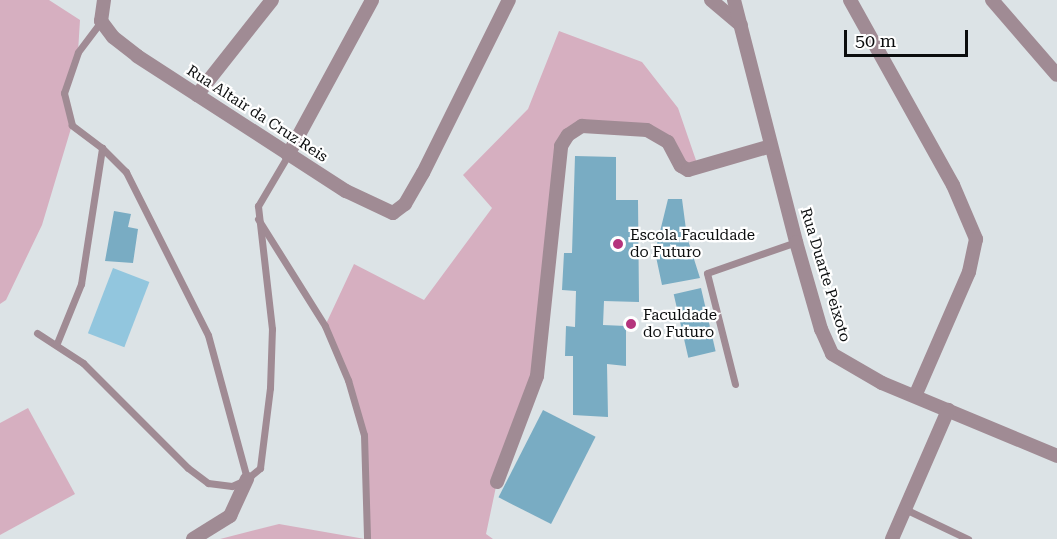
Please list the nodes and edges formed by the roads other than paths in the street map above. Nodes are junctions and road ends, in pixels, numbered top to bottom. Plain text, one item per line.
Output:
1 (104, 0) edge
2 (272, 0) edge
3 (372, 0) edge
4 (509, 0) edge
5 (711, 0) edge
6 (734, 0) edge
7 (850, 0) edge
8 (992, 0) edge
9 (101, 21) junction
10 (741, 25) junction
11 (1057, 75) edge
12 (197, 95) junction
13 (771, 147) junction
14 (102, 148) junction
15 (288, 154) junction
16 (256, 217) junction
17 (796, 242) junction
18 (37, 333) dead end
19 (57, 343) junction
20 (735, 384) dead end
21 (915, 396) junction
22 (948, 410) junction
23 (1057, 456) edge
24 (247, 479) junction
25 (497, 482) dead end
26 (905, 509) junction
27 (193, 539) edge
28 (367, 539) edge
29 (892, 539) edge
30 (968, 539) edge

1 - 9 street
2 - 12 street
3 - 15 street
4 - 15 street, Rua Altair da Cruz Reis
5 - 10 street
6 - 10 street, Rua Duarte Peixoto
7 - 21 street
8 - 11 street
9 - 12 street, Rua Altair da Cruz Reis
9 - 14 lane
10 - 13 street, Rua Duarte Peixoto
12 - 15 street, Rua Altair da Cruz Reis
13 - 17 street, Rua Duarte Peixoto
13 - 25 street
14 - 19 lane
14 - 24 lane
15 - 16 lane
16 - 24 lane
16 - 28 lane
17 - 20 lane
17 - 21 street, Rua Duarte Peixoto
18 - 19 lane
19 - 24 lane
21 - 22 street, Rua Duarte Peixoto
22 - 23 street, Rua Duarte Peixoto
22 - 26 street
24 - 27 street
26 - 29 street
26 - 30 lane

